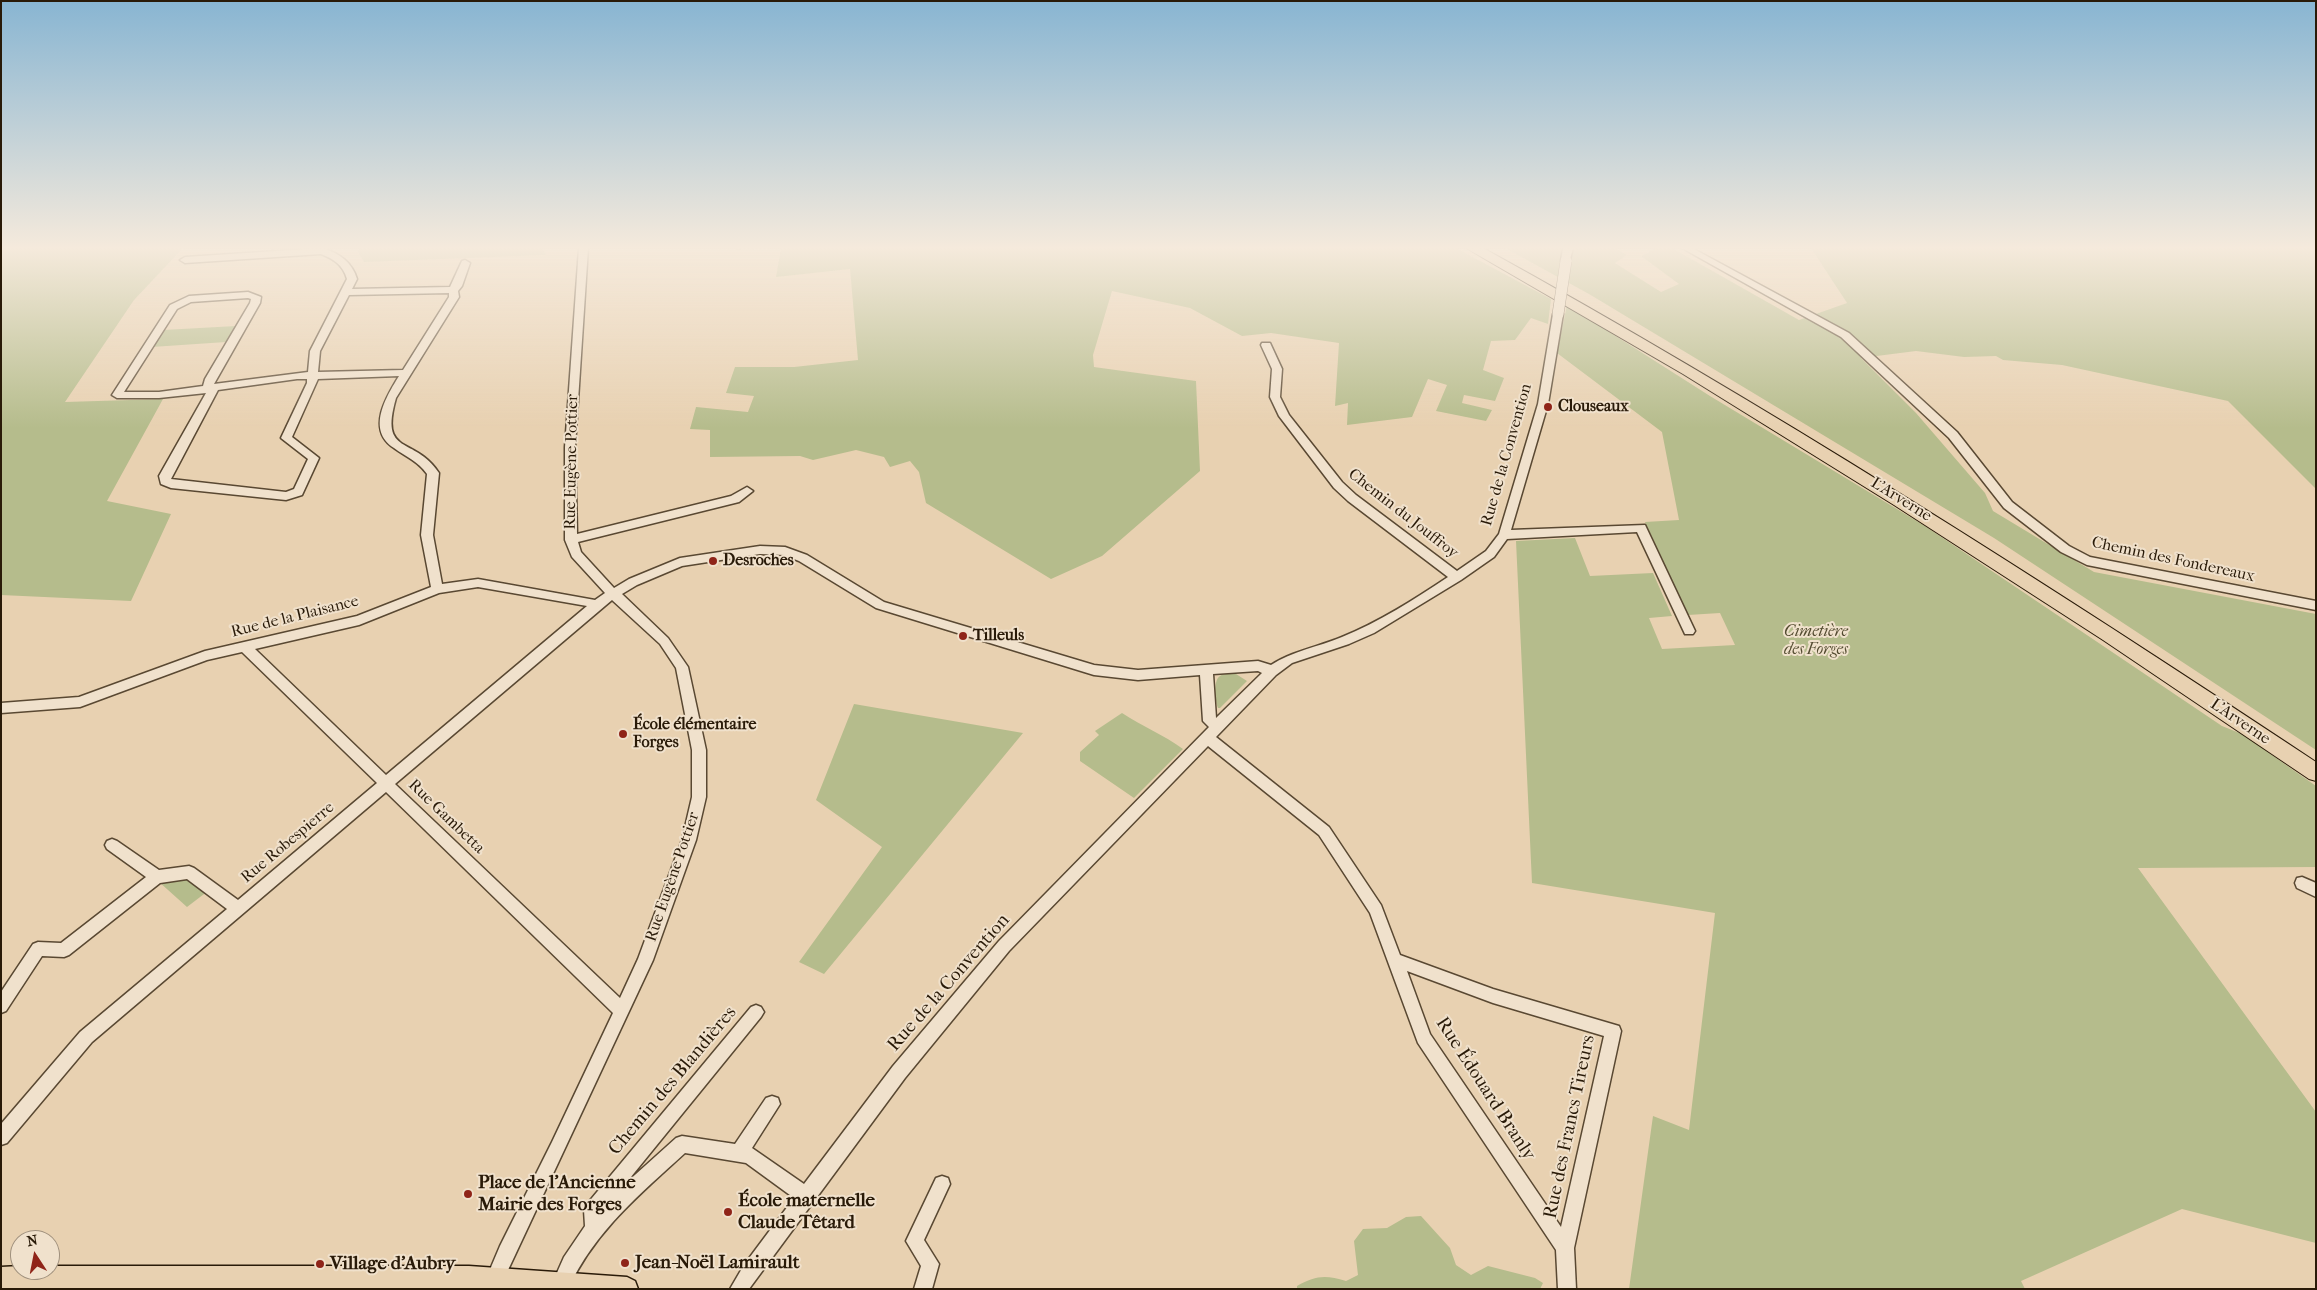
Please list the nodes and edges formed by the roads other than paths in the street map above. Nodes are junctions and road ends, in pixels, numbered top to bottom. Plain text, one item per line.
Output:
1 (172, 308) edge
2 (252, 308) edge
3 (337, 308) edge
4 (447, 308) edge
5 (580, 308) edge
6 (1559, 308) edge
7 (1580, 308) edge
8 (1598, 308) edge
9 (1796, 308) edge
10 (1266, 344) dead end
11 (405, 373) junction
12 (312, 375) junction
13 (210, 389) junction
14 (748, 491) dead end
15 (1504, 535) junction
16 (571, 540) junction
17 (1457, 577) junction
18 (437, 589) junction
19 (613, 593) junction
20 (597, 605) junction
21 (2316, 606) edge
22 (1689, 631) dead end
23 (245, 647) junction
24 (1206, 670) junction
25 (1272, 671) junction
26 (1, 708) edge
27 (1212, 731) junction
28 (2316, 760) edge
29 (2316, 773) edge
30 (386, 784) junction
31 (112, 845) dead end
32 (157, 877) junction
33 (2302, 883) dead end
34 (2316, 891) edge
35 (237, 908) junction
36 (1395, 960) junction
37 (1, 1006) edge
38 (622, 1012) junction
39 (756, 1012) dead end
40 (772, 1104) dead end
41 (1, 1137) edge
42 (739, 1153) junction
43 (942, 1184) dead end
44 (806, 1196) junction
45 (594, 1226) junction
46 (1565, 1248) junction
47 (1, 1278) edge
48 (495, 1279) junction
49 (561, 1284) junction
50 (627, 1289) edge
51 (739, 1289) edge
52 (923, 1289) edge
53 (1568, 1289) edge

1 - 13 street
2 - 13 street
3 - 12 street
4 - 11 street
5 - 16 street, Rue Eugène Pottier
6 - 15 street, Rue de la Convention, bridge
7 - 29 highway, L'Arverne
8 - 28 highway, L'Arverne
9 - 21 street, Chemin des Fondereaux
10 - 17 street, Chemin du Jouffroy
11 - 12 street
11 - 18 street
12 - 13 street
12 - 13 street
14 - 16 street
15 - 17 street, Rue de la Convention
15 - 22 street
16 - 19 street, Rue Eugène Pottier
17 - 25 street, Rue de la Convention
18 - 20 street, Rue de la Plaisance
18 - 23 street, Rue de la Plaisance
19 - 20 street, Rue Robespierre
19 - 24 street, Rue Robespierre
19 - 38 street, Rue Eugène Pottier
20 - 30 street, Rue Robespierre
23 - 26 street, Rue de la Plaisance
23 - 30 street, Rue Gambetta
24 - 25 street, Rue Robespierre
24 - 27 street
25 - 27 street, Rue de la Convention
27 - 36 street, Rue Édouard Branly
27 - 44 street, Rue de la Convention
30 - 35 street, Rue Robespierre
30 - 38 street, Rue Gambetta
31 - 32 street
32 - 35 street
32 - 37 street
33 - 34 street
35 - 41 street, Rue Robespierre
36 - 46 street, Rue Édouard Branly
36 - 46 street, Rue des Francs Tireurs
38 - 48 street, Rue Eugène Pottier
39 - 45 street, Chemin des Blandières
40 - 42 street
42 - 44 street
42 - 45 street
43 - 52 street
44 - 51 street, Rue de la Convention
45 - 49 street
46 - 53 street, Rue Édouard Branly
47 - 48 main road
48 - 49 main road
49 - 50 main road

